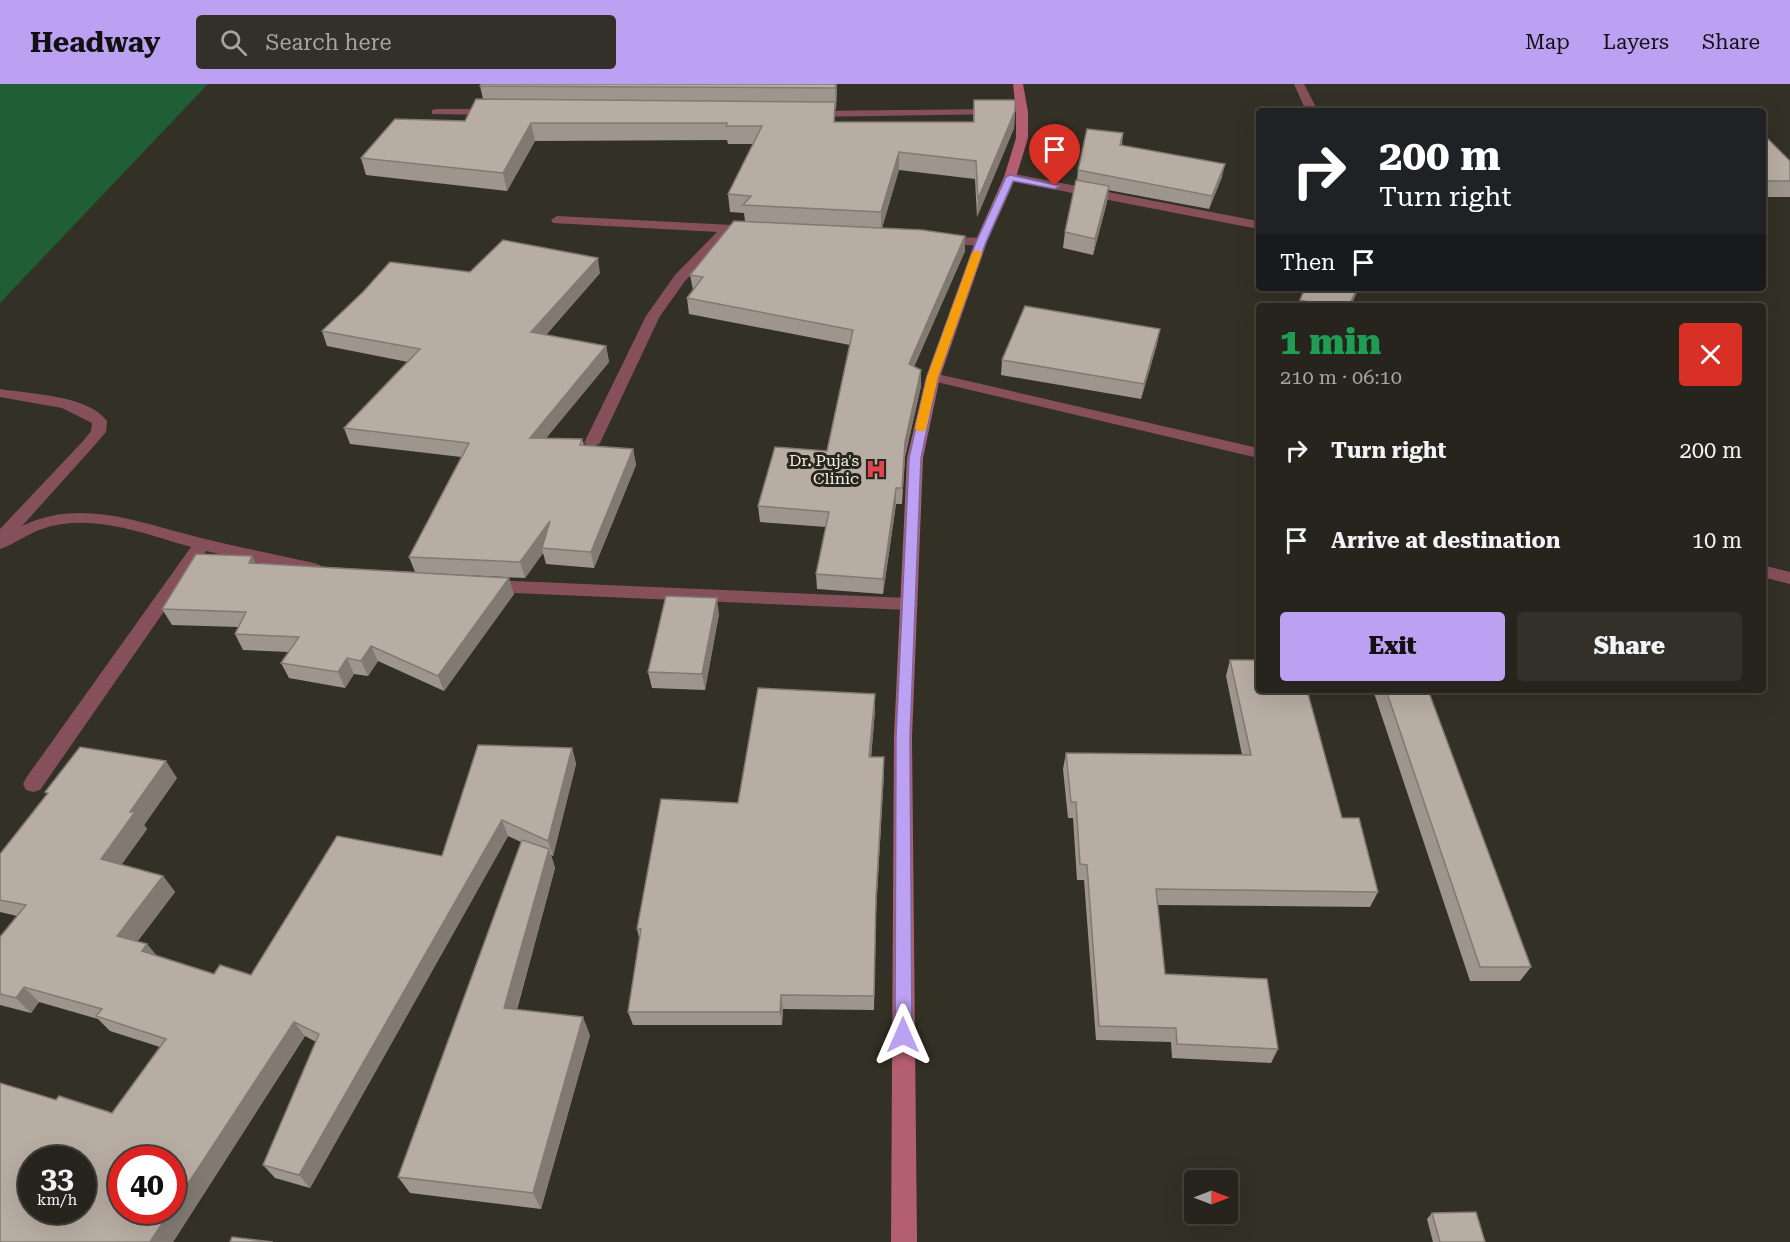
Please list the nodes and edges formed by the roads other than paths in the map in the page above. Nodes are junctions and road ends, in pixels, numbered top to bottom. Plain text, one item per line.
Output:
1 (1018, 84) edge
2 (1299, 84) edge
3 (1311, 108) edge
4 (436, 112) dead end
5 (508, 112) edge
6 (1023, 112) junction
7 (795, 114) edge
8 (1010, 177) junction
9 (557, 220) dead end
10 (1256, 225) edge
11 (727, 229) junction
12 (762, 230) edge
13 (924, 239) edge
14 (981, 242) junction
15 (933, 377) junction
16 (0, 393) edge
17 (592, 443) edge
18 (1256, 453) edge
19 (0, 541) edge
20 (202, 544) junction
21 (328, 571) edge
22 (1766, 572) edge
23 (1790, 578) edge
24 (470, 585) edge
25 (909, 604) junction
26 (33, 784) dead end
27 (904, 1242) edge

1 - 6 street
2 - 3 street
4 - 5 street
6 - 7 street
6 - 8 street
8 - 10 street
8 - 14 street
9 - 11 street
11 - 12 street
11 - 17 street
13 - 14 street
14 - 15 street
15 - 18 street
15 - 25 street
16 - 19 street
19 - 20 street
20 - 21 street
20 - 26 street
22 - 23 street
24 - 25 street
25 - 27 street

